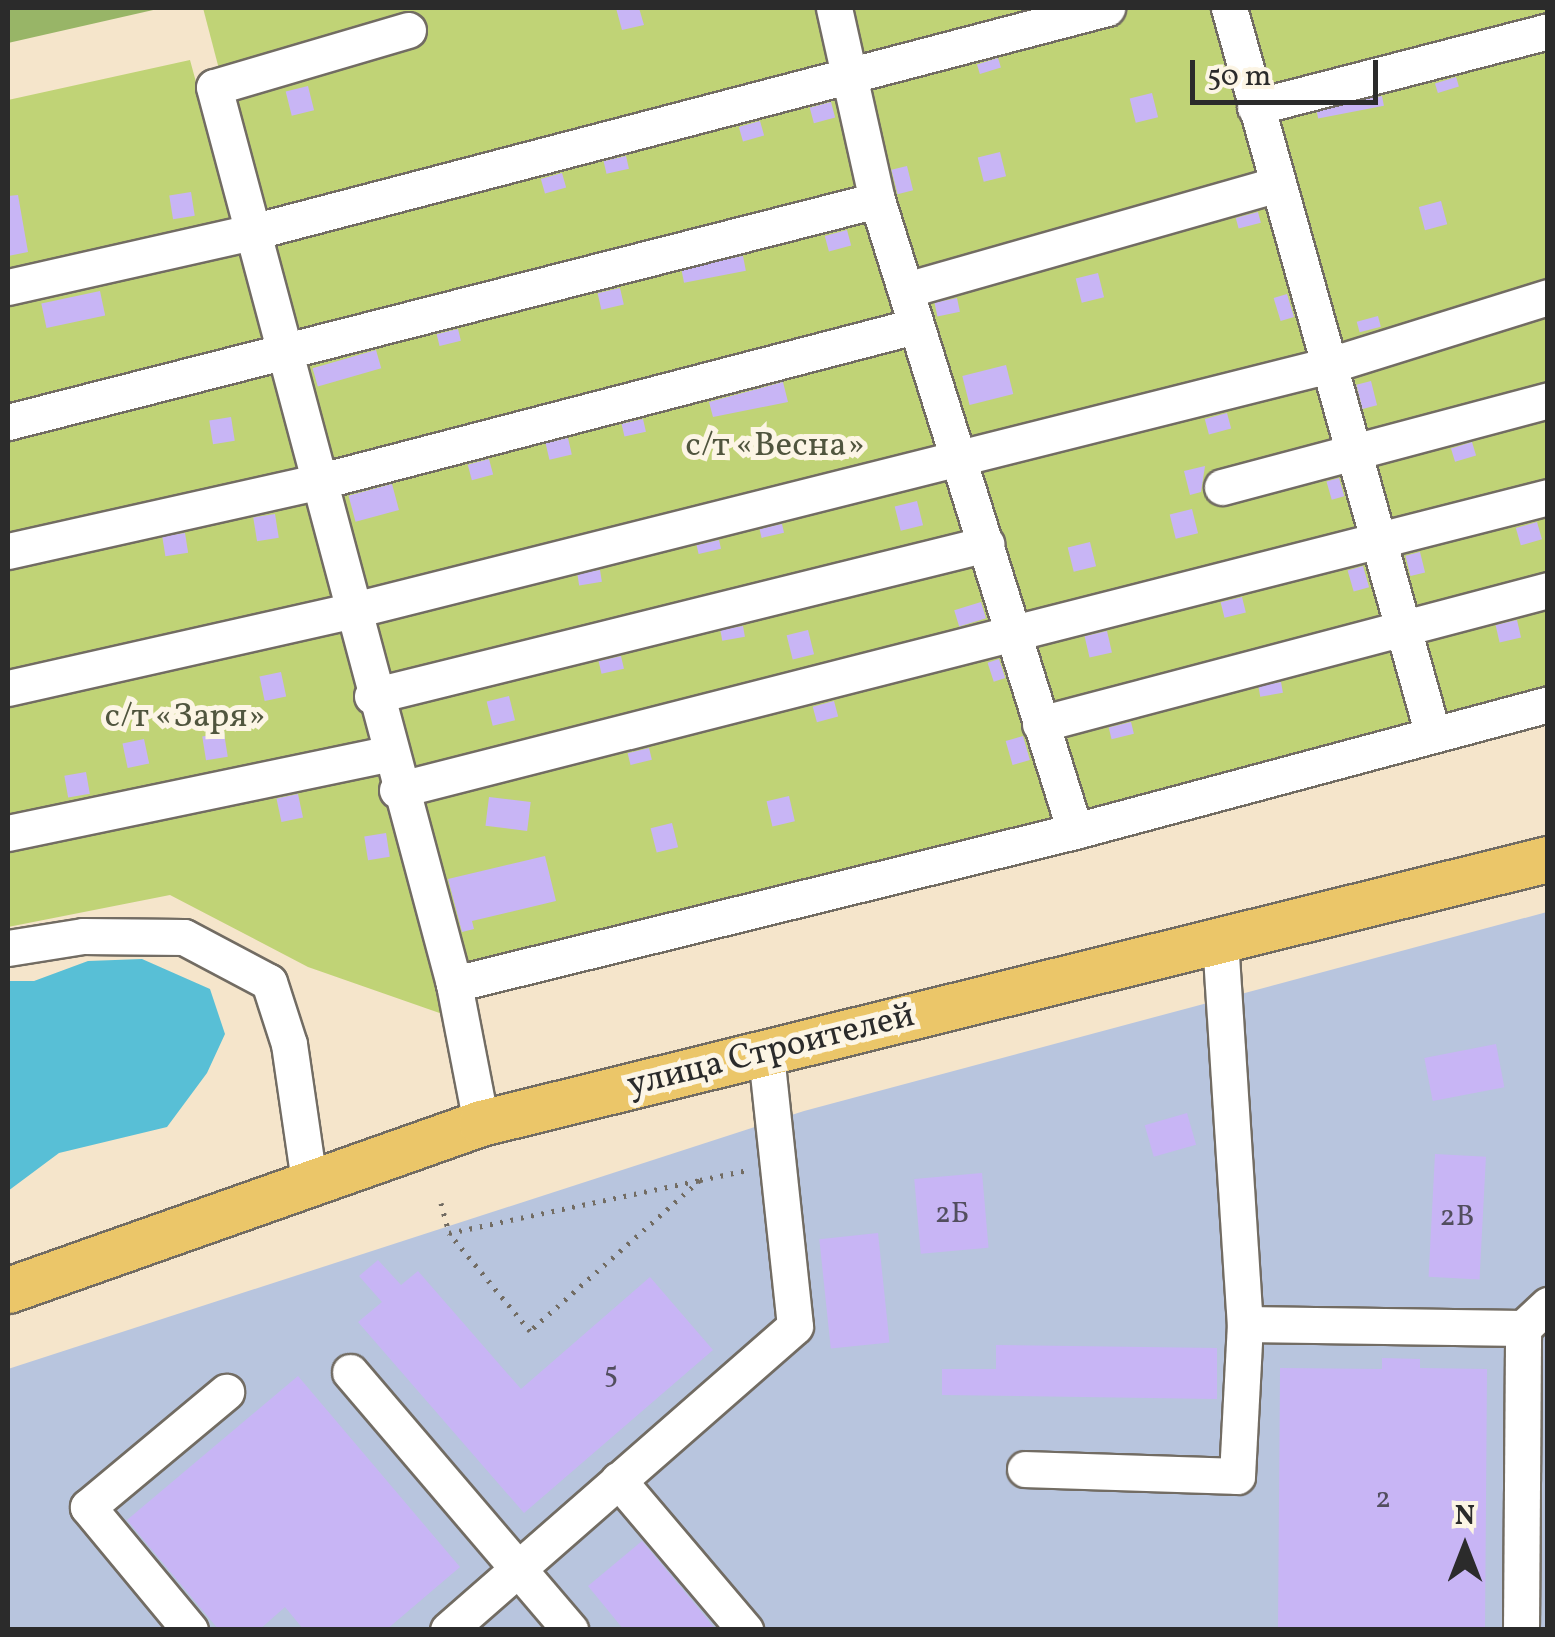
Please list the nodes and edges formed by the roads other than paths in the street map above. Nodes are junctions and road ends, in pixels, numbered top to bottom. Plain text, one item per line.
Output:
1 (834, 8) edge
2 (1108, 8) edge
3 (1229, 8) edge
4 (408, 30) dead end
5 (1548, 30) edge
6 (850, 73) junction
7 (1255, 107) junction
8 (1277, 184) junction
9 (877, 200) junction
10 (252, 232) junction
11 (8, 287) edge
12 (906, 290) junction
13 (1548, 297) edge
14 (915, 326) junction
15 (284, 356) junction
16 (1333, 364) junction
17 (1548, 400) edge
18 (8, 422) edge
19 (1356, 450) junction
20 (954, 457) junction
21 (316, 482) junction
22 (1222, 488) dead end
23 (1548, 497) edge
24 (986, 544) junction
25 (1378, 544) junction
26 (8, 551) edge
27 (1548, 590) edge
28 (350, 611) junction
29 (1398, 629) junction
30 (1014, 635) junction
31 (8, 688) edge
32 (372, 696) junction
33 (1548, 704) edge
34 (1040, 724) junction
35 (1433, 735) junction
36 (387, 754) junction
37 (397, 790) junction
38 (1075, 830) junction
39 (8, 833) edge
40 (1548, 859) edge
41 (1220, 940) junction
42 (8, 948) edge
43 (454, 984) junction
44 (766, 1052) junction
45 (480, 1123) junction
46 (309, 1181) junction
47 (8, 1290) edge
48 (1535, 1317) edge
49 (1245, 1324) junction
50 (350, 1372) dead end
51 (226, 1392) dead end
52 (1025, 1469) dead end
53 (618, 1480) junction
54 (518, 1568) junction
55 (190, 1630) edge
56 (448, 1630) edge
57 (570, 1630) edge
58 (745, 1630) edge
59 (1521, 1630) edge

1 - 6 lane
2 - 6 lane
3 - 7 lane
4 - 10 lane
5 - 7 lane
6 - 9 lane
6 - 10 lane
7 - 8 lane
8 - 12 lane
8 - 16 lane
9 - 12 lane
9 - 15 lane
10 - 11 lane
10 - 15 lane
12 - 14 lane
13 - 16 lane
14 - 20 lane
14 - 21 lane
15 - 18 lane
15 - 21 lane
16 - 19 lane
16 - 20 lane
17 - 19 lane
19 - 22 lane
19 - 25 lane
20 - 24 lane
20 - 28 lane
21 - 26 lane
21 - 28 lane
23 - 25 lane
24 - 30 lane
24 - 32 lane
25 - 29 lane
25 - 30 lane
27 - 29 lane
28 - 31 lane
28 - 32 lane
29 - 34 lane
29 - 35 lane
30 - 34 lane
30 - 37 lane
32 - 36 lane
33 - 35 lane
34 - 38 lane
35 - 38 lane
36 - 37 lane
36 - 39 lane
37 - 43 lane
38 - 43 lane
40 - 41 main road, улица Строителей
41 - 44 main road, улица Строителей
41 - 49 lane
42 - 46 lane
43 - 45 lane
44 - 45 main road, улица Строителей
44 - 53 lane
45 - 46 main road, улица Строителей
46 - 47 main road, улица Строителей
48 - 49 lane
48 - 59 lane
49 - 52 lane
50 - 54 lane
51 - 55 lane
53 - 54 lane
53 - 58 lane
54 - 56 lane
54 - 57 lane

